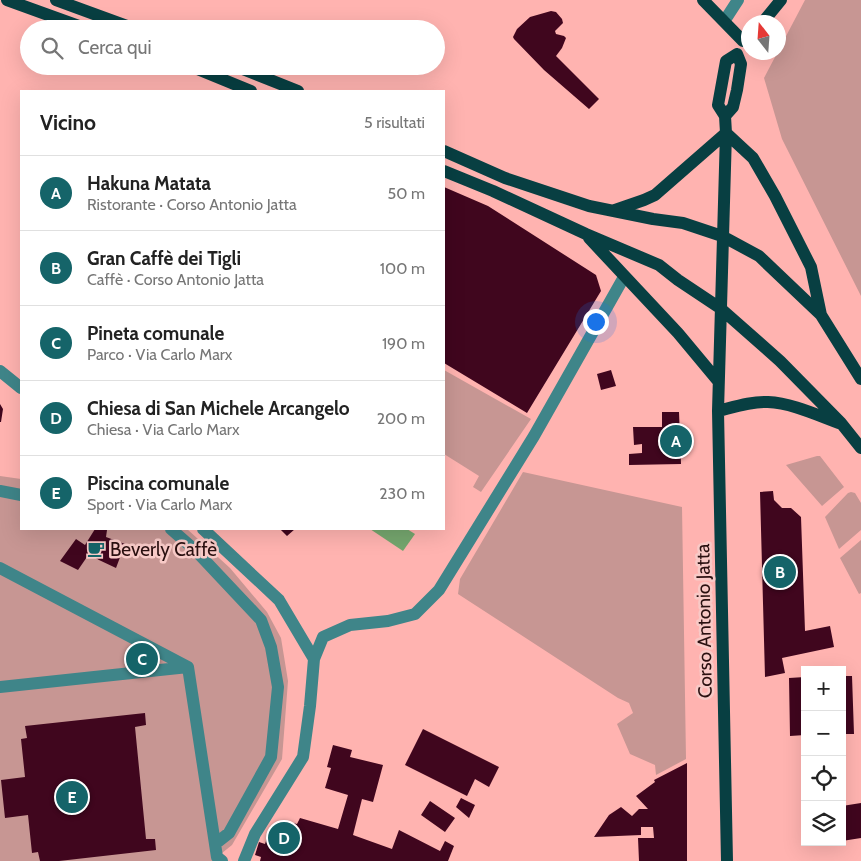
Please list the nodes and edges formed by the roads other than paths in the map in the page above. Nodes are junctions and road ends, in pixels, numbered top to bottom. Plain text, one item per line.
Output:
1 (7, 0) edge
2 (56, 0) edge
3 (703, 0) edge
4 (738, 0) edge
5 (781, 0) edge
6 (769, 15) edge
7 (62, 20) edge
8 (110, 20) edge
9 (725, 20) junction
10 (741, 34) edge
11 (741, 47) edge
12 (212, 75) edge
13 (258, 75) edge
14 (249, 90) edge
15 (295, 90) edge
16 (726, 132) junction
17 (445, 151) edge
18 (445, 171) edge
19 (612, 211) junction
20 (586, 234) junction
21 (722, 236) junction
22 (624, 277) junction
23 (720, 308) junction
24 (821, 315) junction
25 (0, 371) edge
26 (861, 378) edge
27 (718, 381) junction
28 (20, 387) edge
29 (718, 411) junction
30 (841, 423) junction
31 (861, 448) edge
32 (0, 492) edge
33 (20, 495) edge
34 (172, 530) edge
35 (204, 530) edge
36 (0, 568) edge
37 (314, 659) junction
38 (188, 667) junction
39 (0, 687) edge
40 (215, 844) junction
41 (222, 861) edge
42 (244, 861) edge
43 (727, 861) edge

1 - 7 main road
2 - 8 main road
3 - 9 main road
4 - 9 street
5 - 6 main road
9 - 10 main road
11 - 16 main road, Corso Antonio Jatta
12 - 14 main road
13 - 15 main road
16 - 19 main road
16 - 21 main road, Corso Antonio Jatta
16 - 24 main road
17 - 19 main road
18 - 20 main road
19 - 21 main road
20 - 22 main road
20 - 23 main road
21 - 23 main road, Corso Antonio Jatta
21 - 24 main road
22 - 27 main road
22 - 37 street
23 - 27 main road, Corso Antonio Jatta
23 - 30 main road
24 - 26 main road
25 - 28 street
27 - 29 main road, Corso Antonio Jatta
29 - 30 main road
29 - 43 main road, Corso Antonio Jatta
30 - 31 main road
32 - 33 street
34 - 40 street
35 - 37 street
36 - 38 street
37 - 42 street
38 - 39 street
38 - 40 street
40 - 41 street

